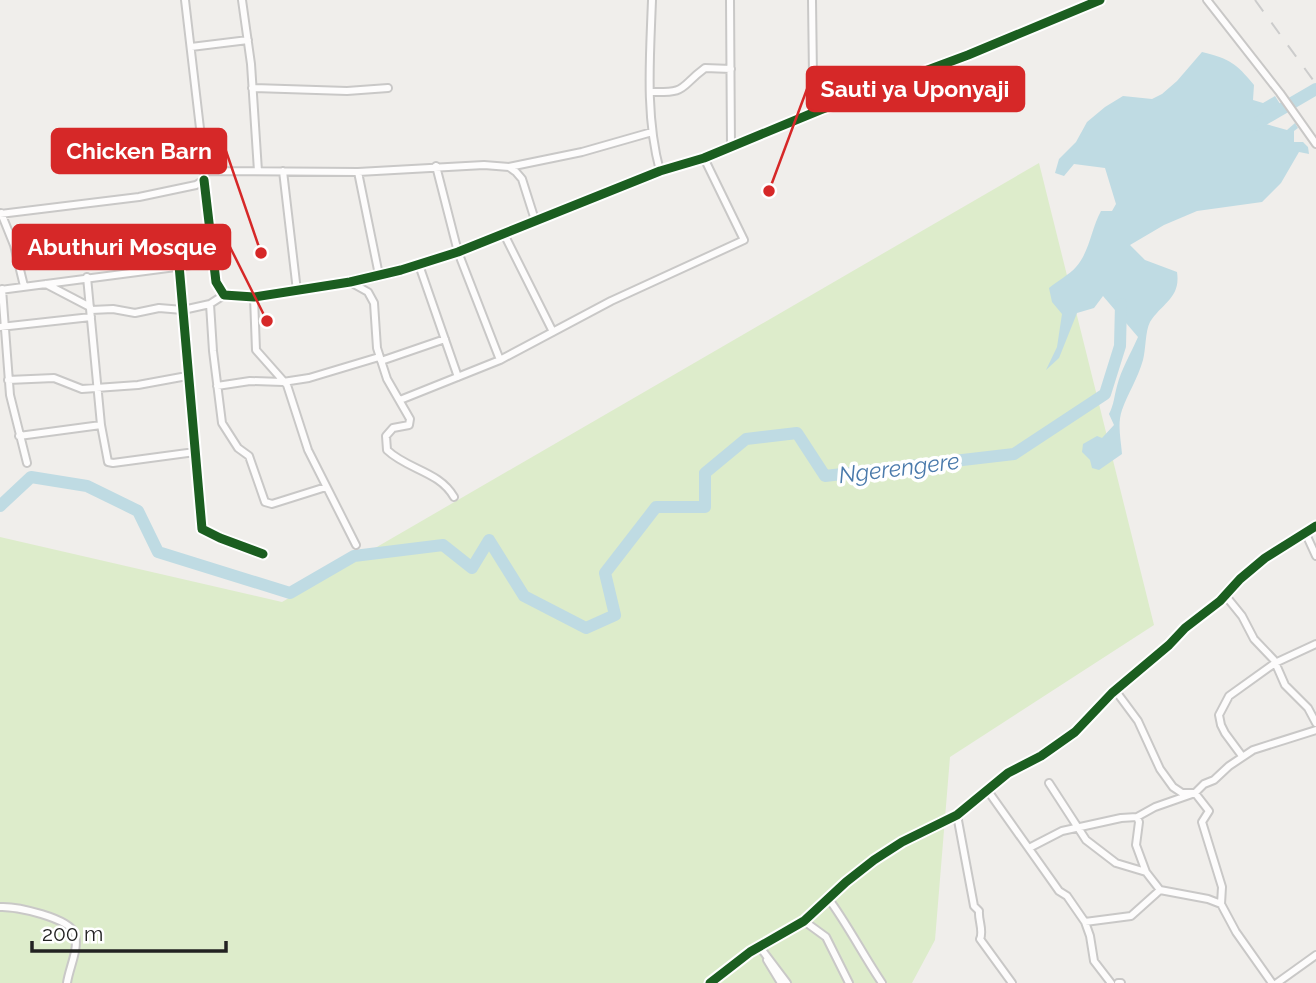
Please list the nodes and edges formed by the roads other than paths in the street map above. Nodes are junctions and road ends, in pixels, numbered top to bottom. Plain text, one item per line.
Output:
1 (185, 0) edge
2 (242, 0) edge
3 (652, 0) edge
4 (730, 0) edge
5 (812, 0) edge
6 (1100, 0) edge
7 (1207, 0) edge
8 (1091, 2) edge
9 (248, 40) junction
10 (191, 47) junction
11 (731, 69) junction
12 (388, 88) dead end
13 (252, 89) junction
14 (650, 92) junction
15 (820, 110) junction
16 (652, 132) junction
17 (1316, 144) edge
18 (731, 147) junction
19 (704, 158) junction
20 (436, 166) junction
21 (509, 167) junction
22 (205, 171) junction
23 (258, 171) junction
24 (284, 171) junction
25 (660, 171) junction
26 (358, 172) junction
27 (204, 180) junction
28 (1, 214) edge
29 (535, 219) junction
30 (504, 234) junction
31 (458, 252) junction
32 (214, 262) junction
33 (179, 265) junction
34 (419, 265) junction
35 (379, 275) junction
36 (88, 277) junction
37 (350, 282) junction
38 (44, 283) junction
39 (24, 285) junction
40 (1, 289) edge
41 (297, 291) junction
42 (224, 295) junction
43 (254, 297) junction
44 (210, 304) junction
45 (183, 310) junction
46 (91, 311) junction
47 (3, 326) edge
48 (554, 332) junction
49 (445, 339) junction
50 (380, 359) junction
51 (500, 360) junction
52 (187, 376) junction
53 (458, 377) junction
54 (8, 380) junction
55 (283, 382) junction
56 (218, 386) junction
57 (99, 389) junction
58 (400, 400) junction
59 (101, 425) junction
60 (19, 436) junction
61 (195, 452) junction
62 (27, 463) dead end
63 (326, 487) junction
64 (454, 497) dead end
65 (1316, 526) edge
66 (1305, 532) junction
67 (356, 545) dead end
68 (262, 554) dead end
69 (1316, 556) edge
70 (1225, 595) junction
71 (1316, 644) edge
72 (1275, 663) junction
73 (1115, 690) junction
74 (1316, 723) edge
75 (1316, 730) edge
76 (1242, 756) junction
77 (1049, 783) dead end
78 (988, 791) junction
79 (1195, 793) junction
80 (957, 815) junction
81 (1137, 817) junction
82 (1079, 828) junction
83 (1031, 848) junction
84 (1146, 872) junction
85 (1160, 890) junction
86 (828, 898) junction
87 (1220, 904) junction
88 (0, 907) edge
89 (804, 921) junction
90 (1085, 922) junction
91 (759, 946) junction
92 (1316, 955) edge
93 (67, 983) edge
94 (710, 983) edge
95 (781, 983) edge
96 (787, 983) edge
97 (849, 983) edge
98 (882, 983) edge
99 (1012, 983) edge
100 (1111, 983) edge
101 (1275, 983) edge

1 - 10 street
2 - 9 street
3 - 14 street
4 - 11 street
5 - 15 street
6 - 8 street
7 - 17 street
8 - 15 street
9 - 10 street
9 - 13 street
10 - 22 street
11 - 14 street
11 - 18 street
12 - 13 street
13 - 23 street
14 - 16 street
15 - 18 street
16 - 21 street
16 - 25 street
18 - 19 street
19 - 25 street
19 - 48 street
20 - 21 street
20 - 26 street
20 - 31 street
21 - 29 street
22 - 23 street
22 - 27 street
23 - 24 street
24 - 26 street
24 - 41 street
25 - 29 street
26 - 35 street
27 - 28 street
27 - 32 street
28 - 39 street
29 - 30 street
30 - 31 street
30 - 48 street
31 - 34 street
31 - 51 street
32 - 33 street
32 - 42 street
33 - 36 street
33 - 45 street
34 - 35 street
34 - 49 street
35 - 37 street
36 - 38 street
36 - 46 street
37 - 41 street
37 - 50 street
38 - 39 street
38 - 46 street
39 - 40 street
40 - 47 street
41 - 43 street
42 - 43 street
42 - 44 street
43 - 55 street
44 - 45 street
44 - 56 street
45 - 46 street
45 - 52 street
46 - 47 street
46 - 57 street
47 - 54 street
48 - 51 street
49 - 50 street
49 - 53 street
50 - 55 street
50 - 58 street
51 - 53 street
52 - 57 street
52 - 61 street
53 - 58 street
54 - 57 street
54 - 60 street
55 - 56 street
55 - 63 street
56 - 63 street
57 - 59 street
58 - 64 street
59 - 60 street
59 - 61 street
60 - 62 street
61 - 68 street
63 - 67 street
65 - 66 street
66 - 69 street
66 - 70 street
70 - 72 street
70 - 73 street
71 - 72 street
72 - 74 street
72 - 76 street
73 - 78 street
73 - 79 street
75 - 76 street
76 - 79 street
77 - 82 street
78 - 80 street
78 - 83 street
79 - 81 street
79 - 87 street
80 - 86 street
80 - 99 street
81 - 82 street
81 - 84 street
82 - 83 street
82 - 84 street
83 - 90 street
84 - 85 street
85 - 87 street
85 - 90 street
86 - 89 street
86 - 98 street
87 - 101 street
88 - 93 street
89 - 91 street
89 - 97 street
90 - 100 street
91 - 94 street
91 - 95 street
91 - 96 street
92 - 101 street

